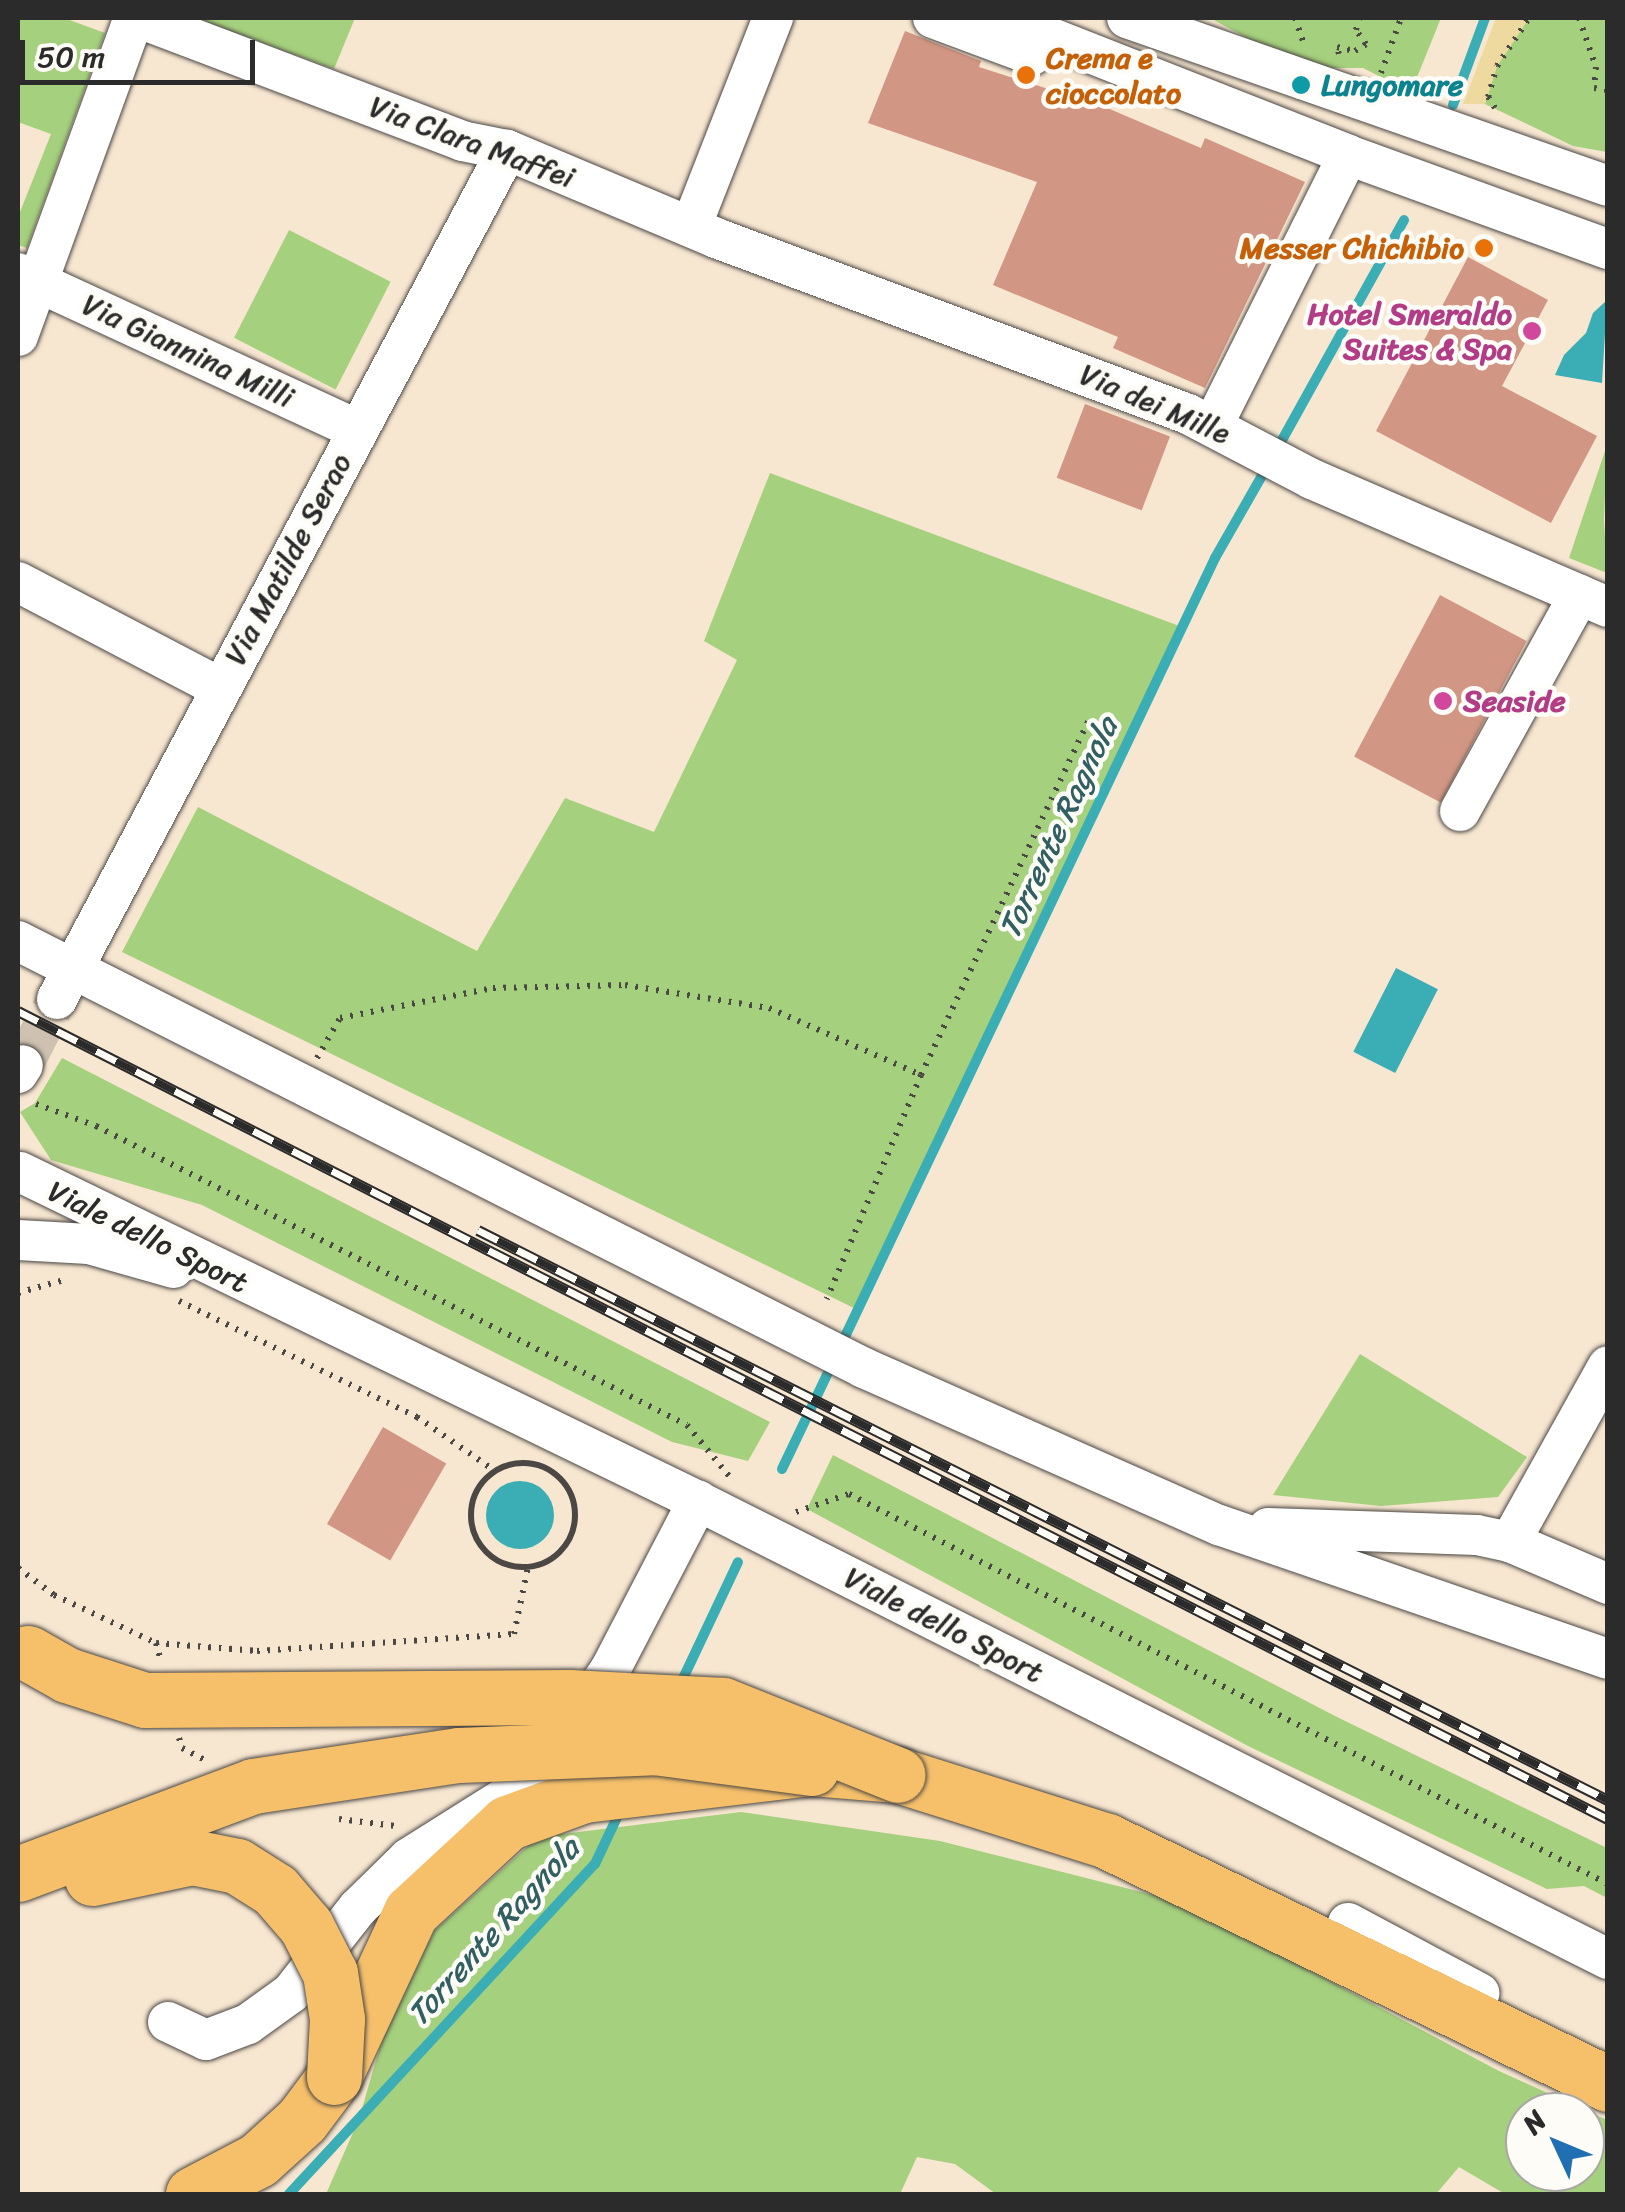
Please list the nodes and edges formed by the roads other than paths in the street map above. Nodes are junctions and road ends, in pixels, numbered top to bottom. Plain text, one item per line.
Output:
1 (136, 18) edge
2 (772, 18) edge
3 (933, 18) edge
4 (1001, 18) edge
5 (1126, 18) edge
6 (507, 150) junction
7 (1330, 158) junction
8 (1608, 186) edge
9 (691, 227) junction
10 (1608, 249) edge
11 (28, 278) edge
12 (18, 336) edge
13 (358, 430) junction
14 (1225, 431) junction
15 (18, 582) edge
16 (1593, 601) edge
17 (219, 686) junction
18 (1460, 811) dead end
19 (18, 941) edge
20 (65, 984) junction
21 (19, 1170) edge
22 (18, 1216) edge
23 (18, 1240) edge
24 (276, 1301) junction
25 (1608, 1366) edge
26 (698, 1500) junction
27 (1218, 1525) junction
28 (1510, 1542) junction
29 (1608, 1584) edge
30 (23, 1649) edge
31 (1608, 1659) edge
32 (812, 1768) junction
33 (898, 1775) junction
34 (18, 1874) edge
35 (18, 1903) edge
36 (1348, 1923) dead end
37 (1608, 1959) edge
38 (168, 2022) dead end
39 (1608, 2059) edge
40 (334, 2078) junction
41 (1608, 2084) edge
42 (193, 2194) edge

1 - 6 street, Via Clara Maffei
1 - 11 street
2 - 9 street
3 - 7 street
4 - 7 street
5 - 8 street
6 - 9 street, Via Clara Maffei
6 - 13 street, Via Matilde Serao
7 - 10 street
7 - 14 street
9 - 14 street, Via dei Mille
11 - 12 street
11 - 13 street, Via Giannina Milli
13 - 17 street, Via Matilde Serao
14 - 16 street, Via dei Mille
15 - 17 street
16 - 18 street
17 - 20 street, Via Matilde Serao
19 - 20 street
20 - 27 street
21 - 22 street
21 - 24 street, Viale dello Sport
23 - 24 street, Viale dello Sport
24 - 26 street, Viale dello Sport
25 - 28 street
26 - 37 street, Viale dello Sport
26 - 38 street
27 - 28 street
27 - 31 street
28 - 29 street
30 - 33 highway, bridge
32 - 33 highway, bridge
32 - 34 highway, bridge
32 - 40 highway, bridge
33 - 41 highway
35 - 40 highway, bridge
36 - 39 street
40 - 42 highway

